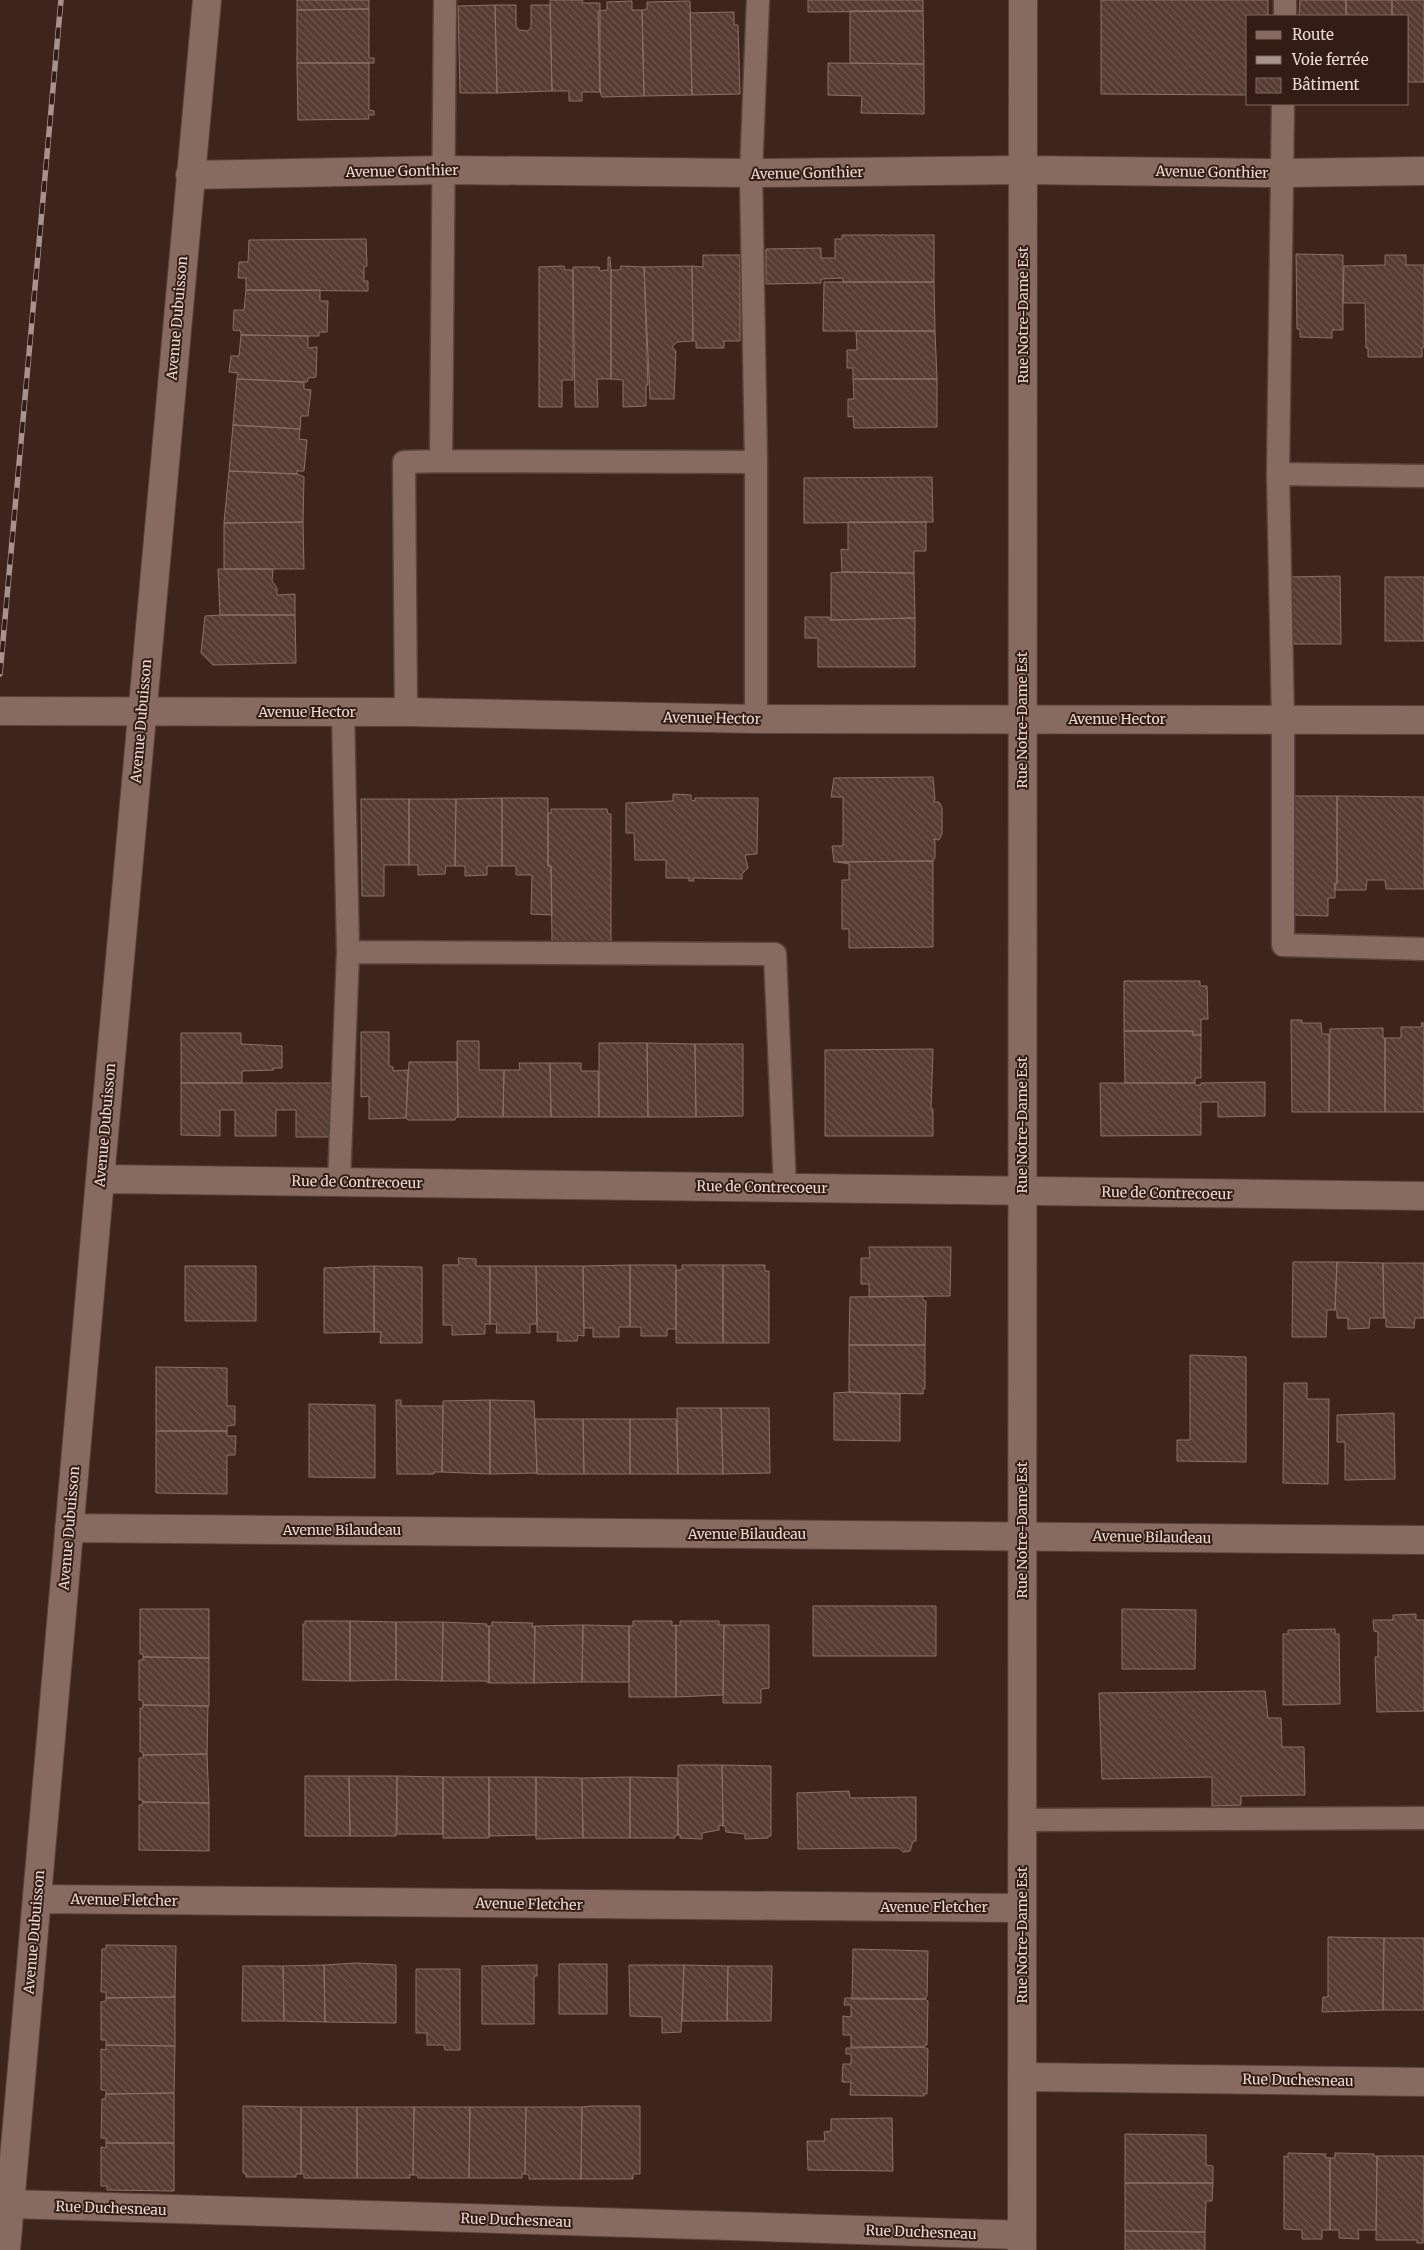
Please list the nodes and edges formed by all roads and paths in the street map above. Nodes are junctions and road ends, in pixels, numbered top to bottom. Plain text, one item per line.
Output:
1 (207, 0) edge
2 (445, 0) edge
3 (758, 0) edge
4 (1022, 0) edge
5 (1285, 0) edge
6 (1284, 15) edge
7 (1283, 105) edge
8 (445, 170) junction
9 (1024, 170) junction
10 (1424, 171) edge
11 (1282, 172) junction
12 (751, 173) junction
13 (190, 175) junction
14 (441, 461) junction
15 (756, 462) junction
16 (1278, 474) junction
17 (1424, 476) edge
18 (0, 712) edge
19 (142, 712) junction
20 (342, 712) junction
21 (406, 712) junction
22 (756, 719) junction
23 (1022, 719) junction
24 (1283, 720) junction
25 (1424, 720) edge
26 (1424, 949) edge
27 (348, 952) junction
28 (100, 1179) junction
29 (339, 1182) junction
30 (785, 1188) junction
31 (1022, 1191) junction
32 (1424, 1196) edge
33 (69, 1528) junction
34 (1022, 1536) junction
35 (1424, 1540) edge
36 (1424, 1818) edge
37 (1022, 1820) junction
38 (37, 1899) junction
39 (1022, 1908) junction
40 (1022, 2077) junction
41 (1424, 2082) edge
42 (10, 2204) junction
43 (1022, 2242) edge
44 (6, 2250) edge

1 - 13 street, Avenue Dubuisson
2 - 8 lane
3 - 12 lane
4 - 9 street, Rue Notre-Dame Est
5 - 6 lane
7 - 11 lane
8 - 12 street, Avenue Gonthier
8 - 13 street, Avenue Gonthier
8 - 14 lane
9 - 11 street, Avenue Gonthier
9 - 12 street, Avenue Gonthier
9 - 23 street, Rue Notre-Dame Est
10 - 11 street, Avenue Gonthier
11 - 16 lane
12 - 15 lane
13 - 19 street, Avenue Dubuisson
14 - 15 lane
14 - 21 lane
15 - 22 lane
16 - 17 lane
16 - 24 lane
18 - 19 street, Avenue Hector
19 - 20 street, Avenue Hector
19 - 28 street, Avenue Dubuisson
20 - 21 street, Avenue Hector
20 - 27 lane
21 - 22 street, Avenue Hector
22 - 23 street, Avenue Hector
23 - 24 street, Avenue Hector
23 - 31 street, Rue Notre-Dame Est
24 - 25 street, Avenue Hector
24 - 26 lane
27 - 29 lane
27 - 30 lane
28 - 29 street, Rue de Contrecoeur
28 - 33 street, Avenue Dubuisson
29 - 30 street, Rue de Contrecoeur
30 - 31 street, Rue de Contrecoeur
31 - 32 street, Rue de Contrecoeur
31 - 34 street, Rue Notre-Dame Est
33 - 34 street, Avenue Bilaudeau
33 - 38 street, Avenue Dubuisson
34 - 35 street, Avenue Bilaudeau
34 - 37 street, Rue Notre-Dame Est
36 - 37 lane
37 - 39 street, Rue Notre-Dame Est
38 - 39 street, Avenue Fletcher
38 - 42 street, Avenue Dubuisson
39 - 40 street, Rue Notre-Dame Est
40 - 41 street, Rue Duchesneau
40 - 43 street, Rue Notre-Dame Est
42 - 43 street, Rue Duchesneau
42 - 44 street, Avenue Dubuisson

